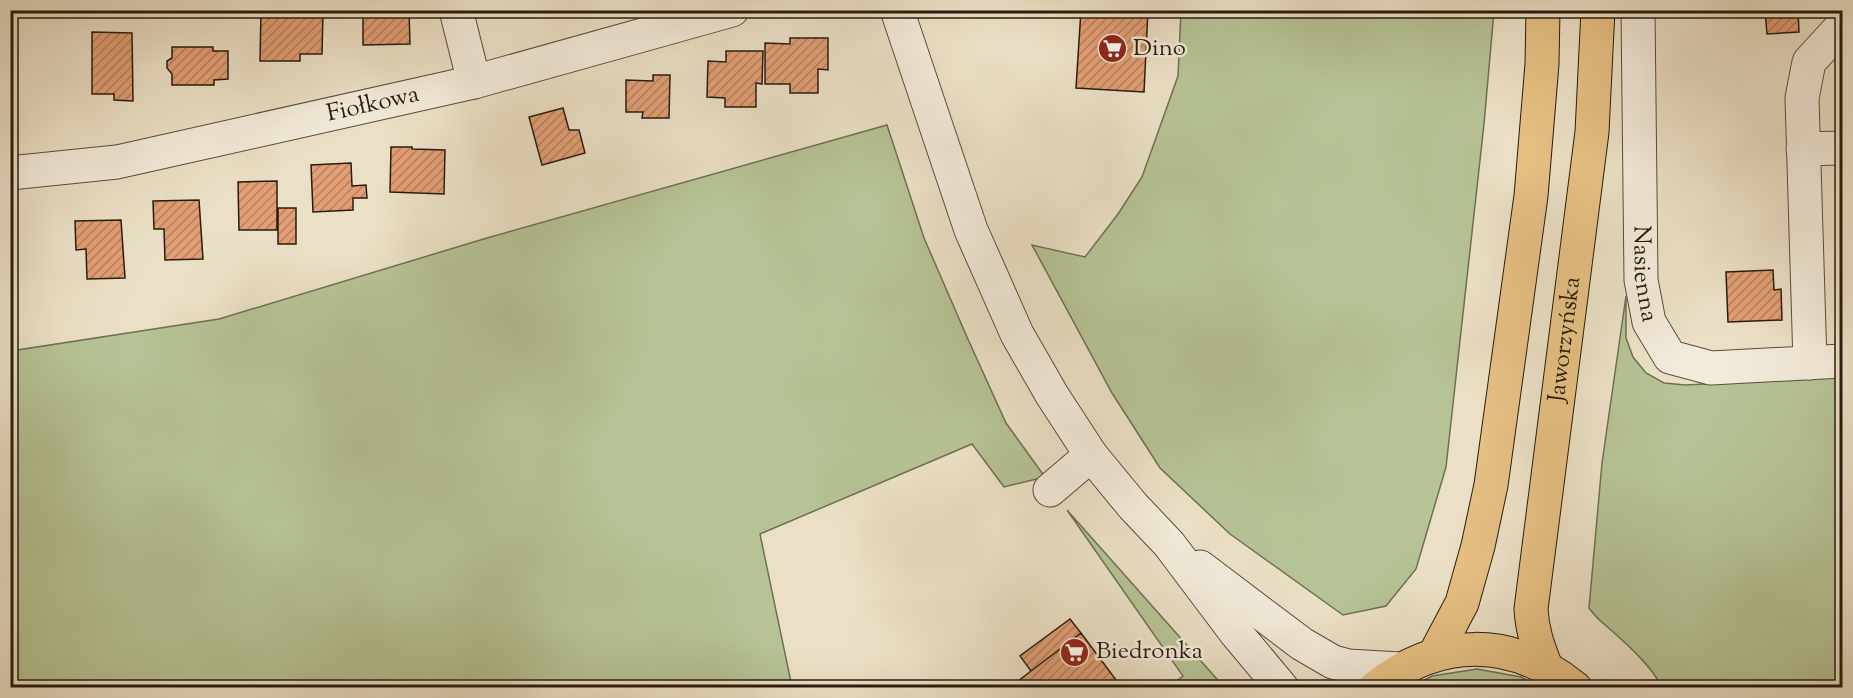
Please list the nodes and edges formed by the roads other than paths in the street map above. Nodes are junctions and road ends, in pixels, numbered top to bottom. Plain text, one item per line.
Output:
1 (456, 10) edge
2 (732, 10) edge
3 (897, 10) edge
4 (1543, 10) edge
5 (1598, 10) edge
6 (1638, 10) edge
7 (1842, 26) edge
8 (474, 82) junction
9 (1842, 148) edge
10 (1803, 149) junction
11 (10, 173) edge
12 (1842, 361) edge
13 (1810, 363) junction
14 (1091, 455) junction
15 (1050, 490) dead end
16 (1169, 544) junction
17 (1436, 654) junction
18 (1546, 667) junction
19 (1388, 678) edge
20 (1282, 687) edge
21 (1575, 687) edge

1 - 8 street
2 - 8 street, Fiołkowa
3 - 14 street
4 - 17 main road
5 - 18 main road, Jaworzyńska
6 - 13 street, Nasienna
7 - 10 street
8 - 11 street, Fiołkowa
9 - 10 street
10 - 13 street
12 - 13 street, Nasienna
14 - 15 street
14 - 16 street
16 - 19 street
16 - 20 street
17 - 18 main road
17 - 19 main road
18 - 21 main road

